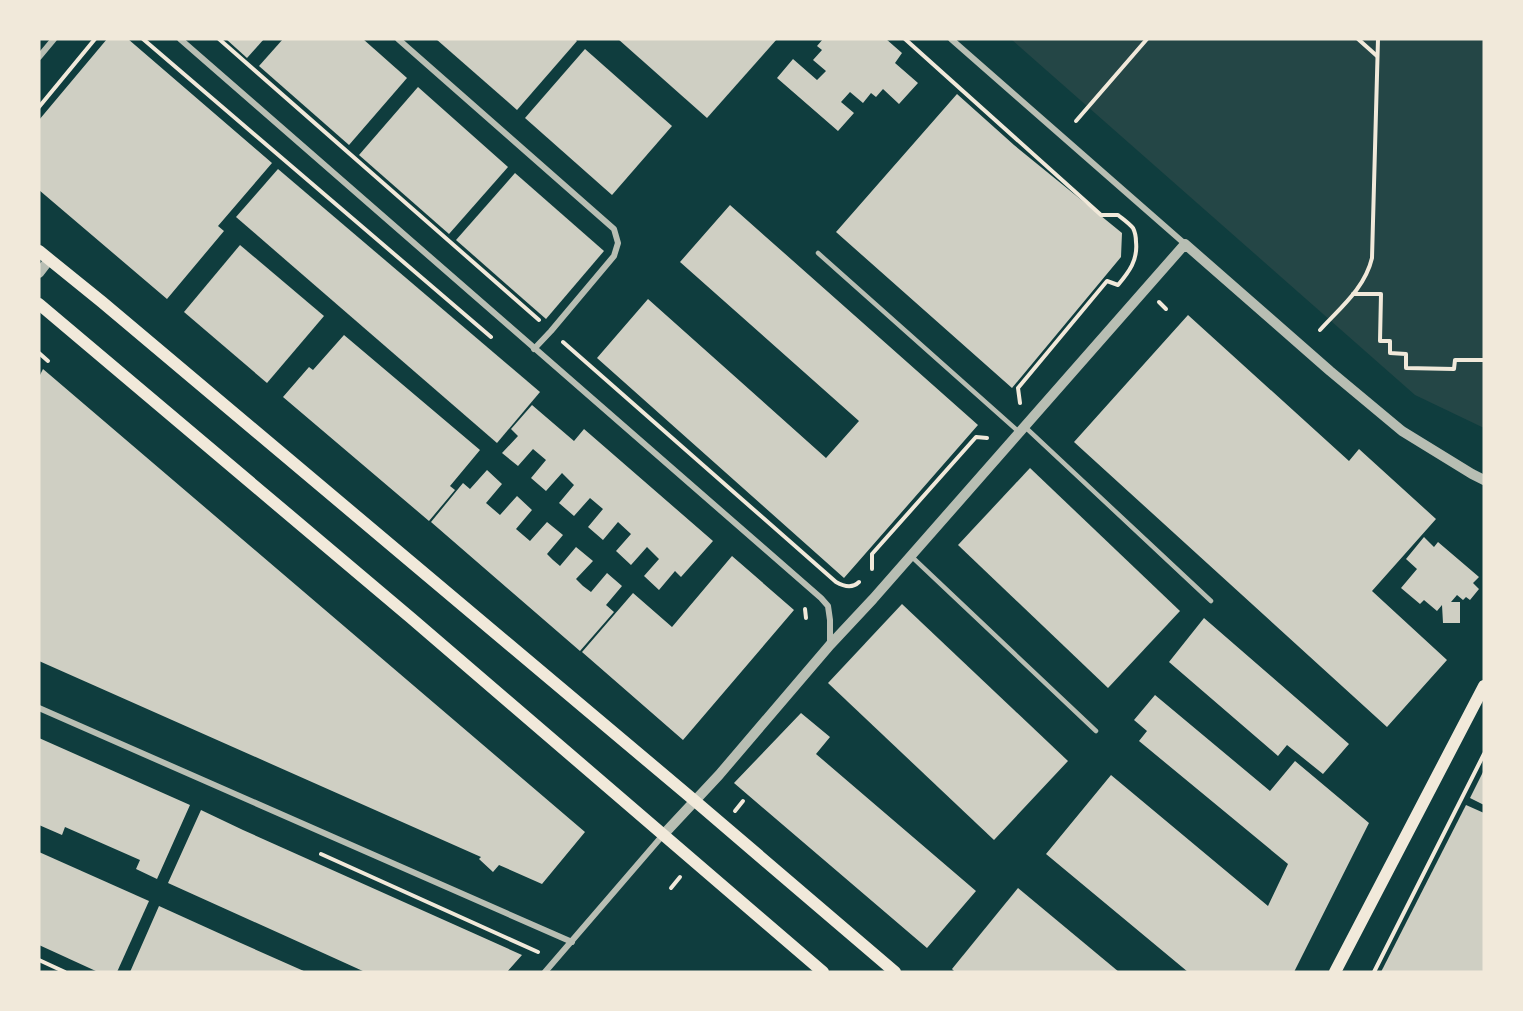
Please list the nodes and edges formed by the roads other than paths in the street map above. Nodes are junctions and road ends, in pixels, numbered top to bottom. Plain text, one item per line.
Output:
1 (54, 39) edge
2 (180, 39) edge
3 (398, 39) edge
4 (951, 39) edge
5 (39, 57) edge
6 (1185, 244) junction
7 (39, 251) edge
8 (818, 253) dead end
9 (49, 260) junction
10 (39, 273) edge
11 (39, 304) edge
12 (534, 349) junction
13 (1022, 429) junction
14 (1484, 480) edge
15 (911, 556) junction
16 (1211, 601) dead end
17 (830, 645) junction
18 (1484, 686) edge
19 (39, 708) edge
20 (1096, 731) dead end
21 (695, 801) junction
22 (663, 835) junction
23 (572, 942) junction
24 (545, 972) edge
25 (823, 972) edge
26 (895, 972) edge
27 (1335, 972) edge

1 - 5 street
2 - 12 street
3 - 12 street
4 - 6 street
6 - 13 street
6 - 14 street
7 - 9 main road
8 - 13 lane
9 - 10 street
9 - 21 main road
11 - 22 main road
12 - 17 street
13 - 15 street
13 - 16 lane
15 - 17 street
15 - 20 lane
17 - 21 street
18 - 27 main road
19 - 23 street
21 - 22 street
21 - 26 main road
22 - 23 street
22 - 25 main road
23 - 24 street

